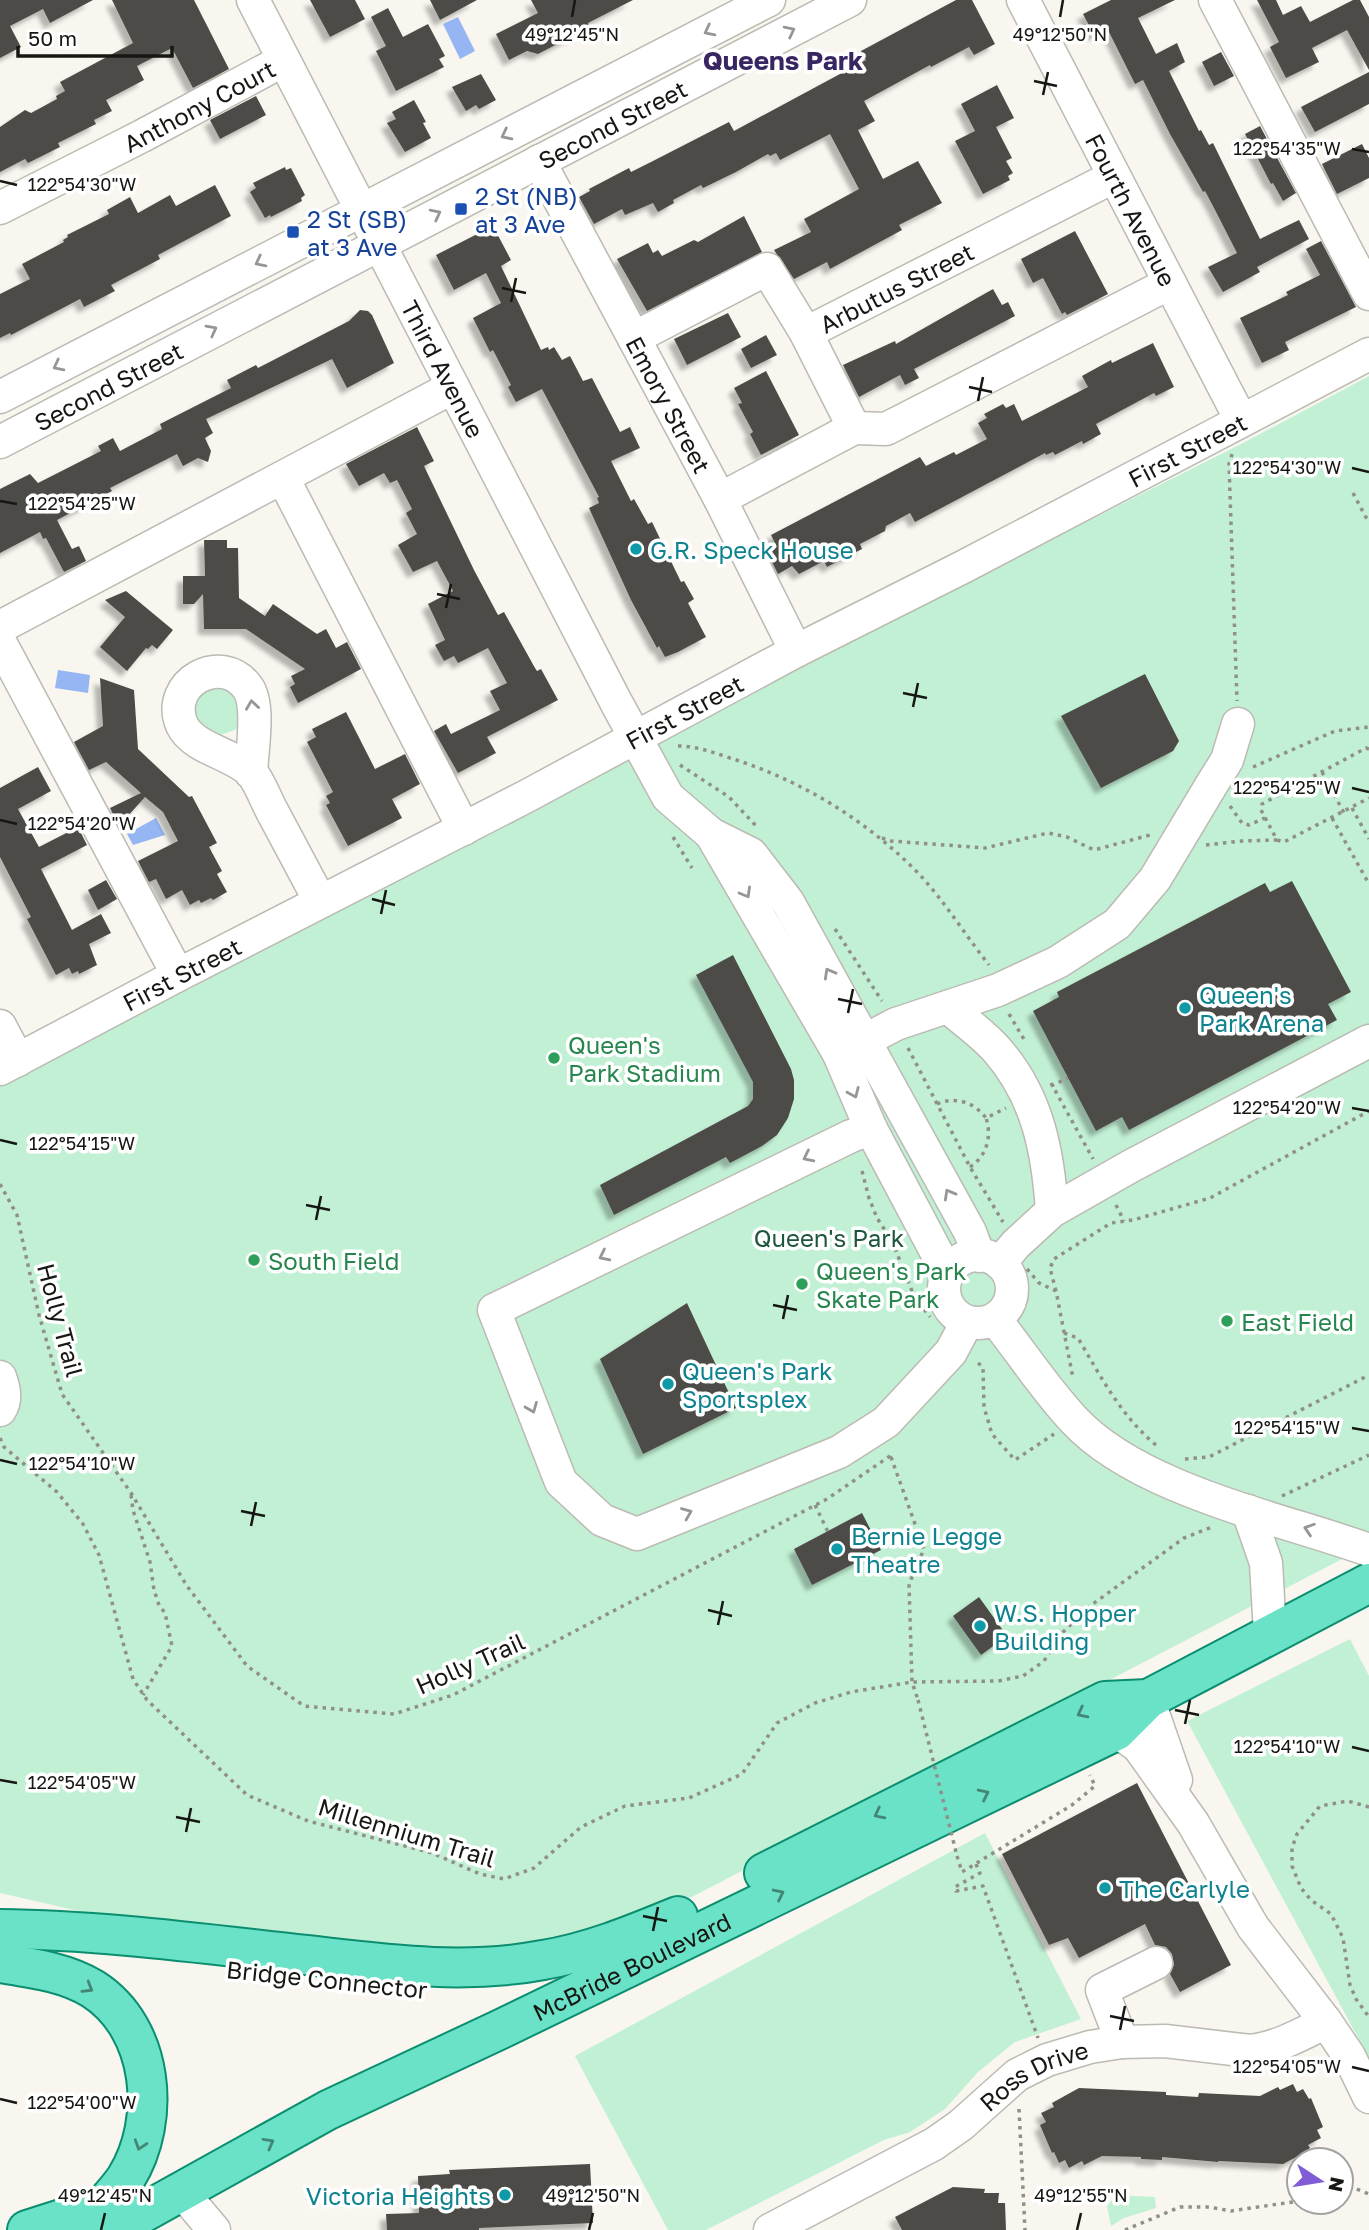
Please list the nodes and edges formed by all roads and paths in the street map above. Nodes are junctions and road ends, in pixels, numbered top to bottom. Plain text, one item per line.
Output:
1 (253, 0) edge
2 (769, 0) edge
3 (850, 0) edge
4 (1023, 0) edge
5 (1215, 0) edge
6 (284, 60) junction
7 (539, 161) junction
8 (1113, 177) junction
9 (0, 208) edge
10 (361, 209) junction
11 (377, 244) junction
12 (1171, 282) junction
13 (1369, 294) edge
14 (806, 334) junction
15 (634, 338) junction
16 (1369, 354) edge
17 (453, 387) junction
18 (0, 397) edge
19 (1241, 420) junction
20 (854, 428) junction
21 (0, 442) edge
22 (1232, 453) dead end
23 (283, 478) junction
24 (1353, 493) dead end
25 (720, 499) junction
26 (1369, 523) edge
27 (0, 627) edge
28 (0, 642) edge
29 (796, 651) junction
30 (1238, 724) joint
31 (1369, 727) edge
32 (635, 738) junction
33 (668, 745) dead end
34 (1369, 749) edge
35 (1247, 769) dead end
36 (251, 772) dead end
37 (1322, 772) junction
38 (1369, 798) edge
39 (1230, 808) dead end
40 (1352, 808) junction
41 (1343, 813) junction
42 (1265, 818) junction
43 (1332, 818) junction
44 (464, 829) junction
45 (1182, 833) junction
46 (880, 837) junction
47 (1369, 839) edge
48 (1277, 840) junction
49 (1369, 884) edge
50 (320, 901) junction
51 (989, 965) dead end
52 (178, 975) junction
53 (948, 1007) junction
54 (0, 1026) edge
55 (1369, 1041) edge
56 (852, 1047) junction
57 (908, 1047) dead end
58 (9, 1064) edge
59 (1053, 1085) dead end
60 (1369, 1111) edge
61 (986, 1118) dead end
62 (871, 1129) junction
63 (859, 1161) dead end
64 (1096, 1164) dead end
65 (970, 1167) junction
66 (0, 1184) edge
67 (1052, 1212) junction
68 (1119, 1212) dead end
69 (1000, 1216) junction
70 (991, 1221) dead end
71 (1124, 1221) junction
72 (1005, 1225) dead end
73 (1002, 1262) junction
74 (948, 1274) junction
75 (1056, 1291) junction
76 (930, 1317) dead end
77 (981, 1320) junction
78 (1064, 1333) junction
79 (978, 1363) dead end
80 (1369, 1375) edge
81 (0, 1377) edge
82 (1073, 1380) dead end
83 (0, 1410) edge
84 (886, 1422) junction
85 (1060, 1430) dead end
86 (0, 1438) edge
87 (1165, 1452) dead end
88 (1369, 1455) edge
89 (891, 1456) junction
90 (1176, 1456) dead end
91 (131, 1493) junction
92 (1276, 1499) dead end
93 (815, 1505) junction
94 (1248, 1511) junction
95 (1214, 1526) dead end
96 (828, 1531) dead end
97 (1369, 1550) edge
98 (1369, 1583) edge
99 (1270, 1634) junction
100 (912, 1682) junction
101 (143, 1695) junction
102 (1148, 1699) junction
103 (1116, 1731) junction
104 (1072, 1805) dead end
105 (1369, 1807) edge
106 (1193, 1823) junction
107 (976, 1864) junction
108 (0, 1902) edge
109 (0, 1929) edge
110 (191, 1942) junction
111 (615, 1942) joint
112 (0, 1947) edge
113 (652, 1955) junction
114 (0, 1963) edge
115 (1156, 1963) dead end
116 (1369, 2016) edge
117 (1326, 2022) junction
118 (1122, 2042) junction
119 (1040, 2043) dead end
120 (1017, 2076) junction
121 (1369, 2097) edge
122 (182, 2192) junction
123 (1285, 2203) edge
124 (98, 2222) edge
125 (27, 2230) edge
126 (214, 2230) edge
127 (770, 2230) edge
128 (1026, 2230) edge
129 (1125, 2230) edge

1 - 6 street, Third Avenue
2 -> 10 street, Second Street
7 -> 3 street, Second Street
4 - 8 street, Fourth Avenue
5 - 13 street
6 - 9 street, Anthony Court
6 - 10 street, Third Avenue
11 -> 7 street, Second Street
7 - 15 street, Emory Street
8 - 12 street, Fourth Avenue
8 - 14 street, Arbutus Street
10 - 11 street, Third Avenue
10 -> 18 street, Second Street
11 - 17 street, Third Avenue
21 -> 11 street, Second Street
12 - 19 street, Fourth Avenue
12 - 20 street
14 - 15 street, Arbutus Street
14 - 20 street
15 - 25 street, Emory Street
16 - 19 street, First Street
17 - 23 street
17 - 32 street, Third Avenue
19 - 29 street, First Street
20 - 25 street
22 - 30 path
23 - 27 street
23 - 44 street
24 - 26 path
25 - 29 street, Emory Street
28 - 52 street
29 - 32 street, First Street
30 - 45 street
31 - 35 path
32 - 44 street, First Street
32 - 56 street, Third Avenue
33 - 46 path
34 - 37 path
36 - 50 street
37 - 41 path
37 - 42 path
38 - 40 path
39 - 42 path
40 - 41 path
40 - 47 path
41 - 43 path
42 - 48 path
43 - 48 path
43 - 49 path
44 - 50 street, First Street
45 - 46 path
45 - 48 path
45 - 53 street
46 - 51 path
50 - 52 street, First Street
52 - 58 street, First Street
53 - 56 street
53 - 67 street
54 - 58 street
55 - 67 street
56 -> 62 street
73 -> 56 street
57 - 65 path
59 - 64 path
60 - 71 path
61 - 65 path
62 - 74 street
62 -> 84 street
63 - 76 path
65 - 69 path
66 - 91 path, Holly Trail
67 - 73 street
68 - 71 path
69 - 70 path
69 - 72 path
71 - 75 path
73 - 74 street
73 - 75 path
73 - 77 street
74 - 77 street
75 - 78 path
77 - 84 street
77 - 94 street
78 - 82 path
78 - 87 path
79 - 85 path
80 - 90 path
81 - 83 street
84 - 89 path
86 - 101 path, Millennium Trail
88 - 92 path
89 - 93 path, Holly Trail
89 - 100 path
91 - 93 path, Holly Trail
91 - 101 path
93 - 96 path
97 -> 94 street
94 - 99 street
95 - 100 path, Millennium Trail
98 - 99 main road, McBride Boulevard
99 - 102 main road, McBride Boulevard
100 - 101 path, Millennium Trail
100 - 107 path, bridge
102 - 103 main road, McBride Boulevard
102 - 106 street
102 -> 111 main road, McBride Boulevard
103 - 106 street
113 -> 103 main road, McBride Boulevard
104 - 107 path
105 - 116 path
106 - 117 street
107 - 119 path
108 - 110 main road
109 - 110 main road, Bridge Connector
110 - 111 main road, Bridge Connector
112 - 113 main road, Bridge Connector
122 -> 113 main road, McBride Boulevard
114 -> 124 main road
115 - 118 street
117 - 118 street, Ross Drive
117 - 121 street
118 - 120 street, Ross Drive
120 - 127 street, Ross Drive
120 - 128 path
122 - 124 main road, McBride Boulevard
122 - 126 street
123 - 129 path
124 - 125 main road, McBride Boulevard

